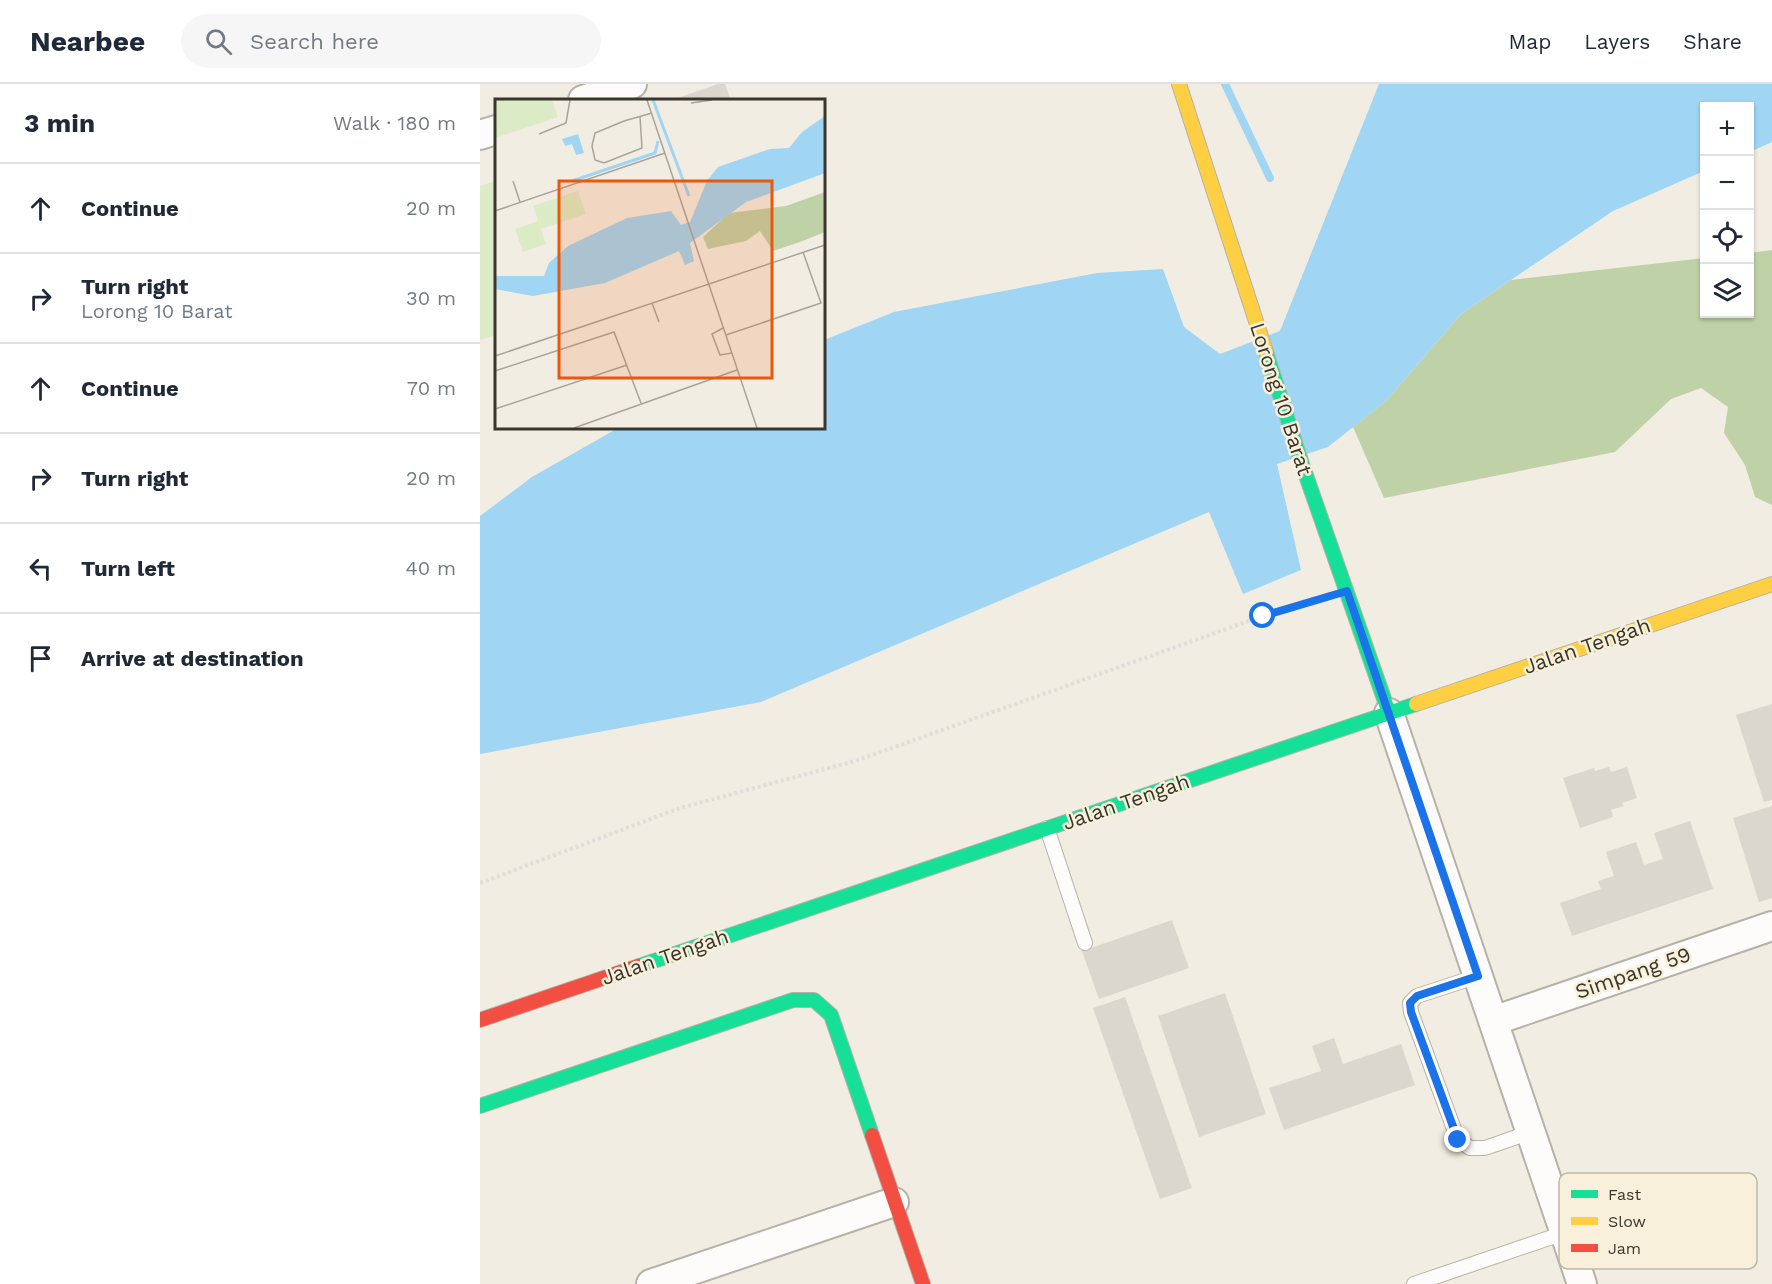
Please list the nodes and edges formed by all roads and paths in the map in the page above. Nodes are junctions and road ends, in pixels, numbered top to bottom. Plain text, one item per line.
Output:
1 (632, 84) edge
2 (1179, 84) edge
3 (586, 99) edge
4 (495, 130) edge
5 (480, 135) edge
6 (1772, 584) edge
7 (1347, 591) junction
8 (1389, 713) junction
9 (1047, 828) junction
10 (480, 883) edge
11 (1772, 926) edge
12 (1085, 942) dead end
13 (1478, 976) junction
14 (480, 1020) edge
15 (1493, 1021) junction
16 (480, 1106) edge
17 (1531, 1132) junction
18 (894, 1202) junction
19 (1559, 1218) edge
20 (1559, 1235) edge
21 (1577, 1269) edge
22 (651, 1284) edge
23 (923, 1284) edge
24 (1413, 1284) edge
25 (1582, 1284) edge

1 - 3 street
2 - 7 main road, Lorong 10 Barat
4 - 5 street
6 - 8 main road, Jalan Tengah
7 - 8 main road, Lorong 10 Barat
7 - 10 path
8 - 9 main road, Jalan Tengah
8 - 13 street
9 - 12 lane
9 - 14 main road, Jalan Tengah
11 - 15 street, Simpang 59
13 - 15 street
13 - 17 lane
15 - 17 street
16 - 18 main road
17 - 19 street
18 - 22 street
18 - 23 main road
20 - 24 lane
21 - 25 street

